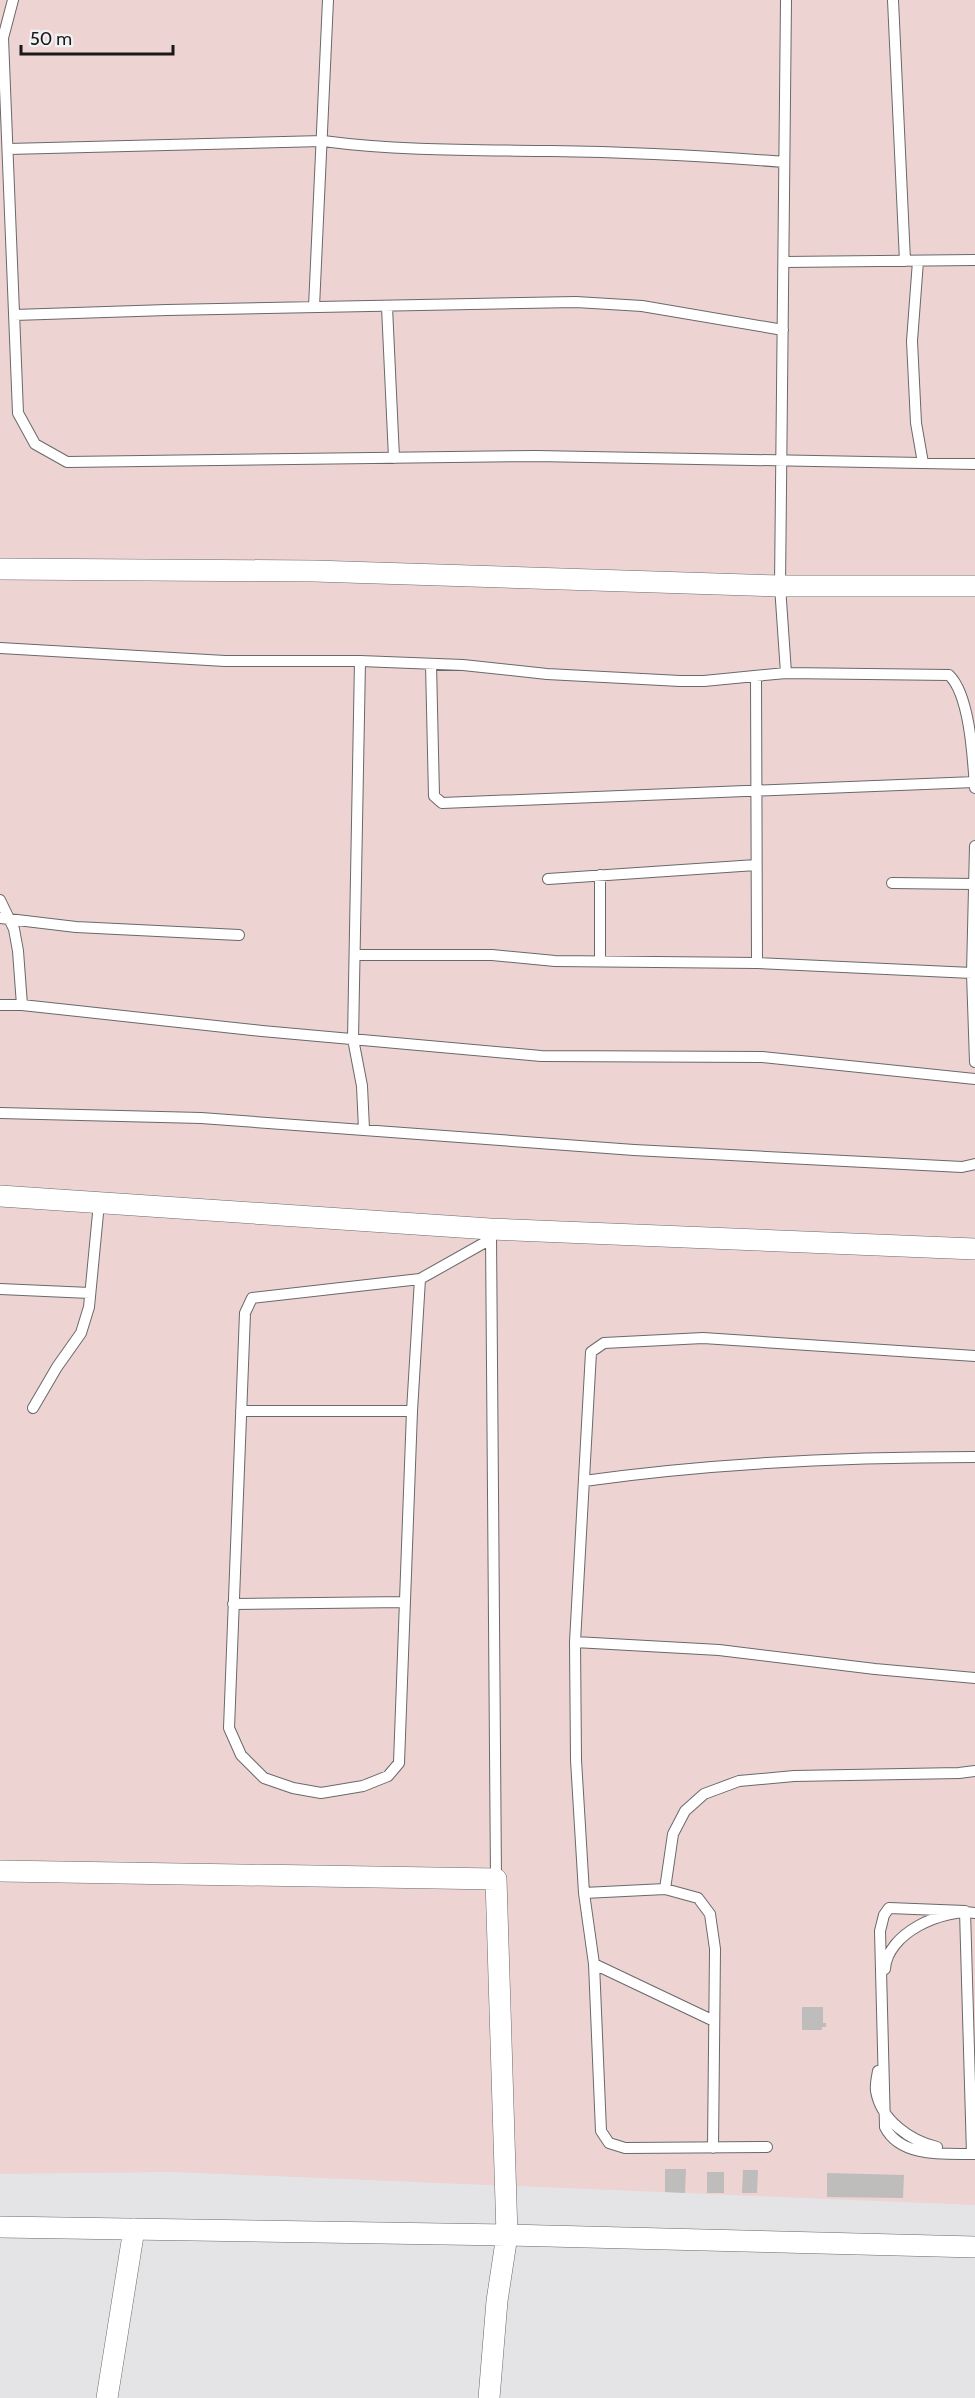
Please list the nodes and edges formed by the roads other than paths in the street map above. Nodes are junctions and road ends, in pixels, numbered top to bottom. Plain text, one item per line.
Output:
1 (13, 0) edge
2 (328, 0) edge
3 (786, 0) edge
4 (893, 0) edge
5 (322, 141) junction
6 (8, 149) junction
7 (784, 162) junction
8 (975, 260) edge
9 (905, 261) junction
10 (918, 261) junction
11 (784, 262) junction
12 (314, 307) junction
13 (387, 307) junction
14 (14, 315) junction
15 (783, 330) junction
16 (394, 458) junction
17 (781, 460) junction
18 (922, 463) junction
19 (975, 464) edge
20 (0, 569) edge
21 (780, 586) junction
22 (975, 586) edge
23 (0, 648) edge
24 (360, 661) junction
25 (431, 664) junction
26 (786, 673) junction
27 (756, 676) junction
28 (975, 782) edge
29 (975, 788) edge
30 (756, 791) junction
31 (975, 846) edge
32 (756, 865) junction
33 (600, 875) junction
34 (548, 879) dead end
35 (892, 883) dead end
36 (974, 884) edge
37 (0, 900) edge
38 (4, 919) edge
39 (239, 935) dead end
40 (355, 955) junction
41 (600, 961) junction
42 (757, 963) junction
43 (972, 973) junction
44 (0, 1005) edge
45 (22, 1005) junction
46 (353, 1039) junction
47 (975, 1062) edge
48 (975, 1079) edge
49 (0, 1113) edge
50 (364, 1129) junction
51 (975, 1164) edge
52 (0, 1196) edge
53 (99, 1203) junction
54 (491, 1234) junction
55 (975, 1249) edge
56 (420, 1279) junction
57 (0, 1289) edge
58 (90, 1293) junction
59 (975, 1356) edge
60 (33, 1408) dead end
61 (241, 1411) junction
62 (412, 1411) junction
63 (975, 1457) edge
64 (584, 1481) junction
65 (405, 1602) junction
66 (233, 1604) junction
67 (575, 1642) junction
68 (975, 1678) edge
69 (975, 1771) edge
70 (0, 1871) edge
71 (496, 1879) junction
72 (665, 1889) junction
73 (584, 1893) junction
74 (970, 1912) edge
75 (594, 1964) junction
76 (714, 2021) junction
77 (767, 2146) dead end
78 (714, 2148) junction
79 (974, 2154) edge
80 (0, 2227) edge
81 (134, 2229) junction
82 (507, 2235) junction
83 (975, 2247) edge
84 (107, 2398) edge
85 (489, 2398) edge

1 - 6 lane
2 - 5 lane
3 - 7 lane
4 - 9 lane
5 - 6 lane
5 - 7 lane
5 - 12 lane
6 - 14 lane
7 - 11 lane
8 - 10 lane
9 - 10 lane
9 - 11 lane
10 - 18 lane
11 - 15 lane
12 - 13 lane
12 - 14 lane
13 - 15 lane
13 - 16 lane
14 - 16 lane
15 - 17 lane
16 - 17 lane
17 - 18 lane
17 - 21 lane
18 - 19 lane
20 - 21 street
21 - 22 street
21 - 26 lane
23 - 24 lane
24 - 25 lane
24 - 40 lane
25 - 27 lane
25 - 30 lane
26 - 27 lane
26 - 28 lane
27 - 30 lane
28 - 29 lane
28 - 30 lane
30 - 32 lane
31 - 36 lane
32 - 33 lane
32 - 42 lane
33 - 34 lane
33 - 41 lane
35 - 36 lane
36 - 43 lane
37 - 38 lane
38 - 39 lane
38 - 45 lane
40 - 41 lane
40 - 46 lane
41 - 42 lane
42 - 43 lane
43 - 47 lane
44 - 45 lane
45 - 46 lane
46 - 48 lane
46 - 50 lane
49 - 50 lane
50 - 51 lane
52 - 53 street
53 - 54 street
53 - 58 lane
54 - 55 street
54 - 56 lane
54 - 71 lane
56 - 61 lane
56 - 62 lane
57 - 58 lane
58 - 60 lane
59 - 64 lane
61 - 62 lane
61 - 66 lane
62 - 65 lane
63 - 64 lane
64 - 67 lane
65 - 66 lane
65 - 66 lane
67 - 68 lane
67 - 73 lane
69 - 72 lane
70 - 71 street
71 - 82 street
72 - 73 lane
72 - 76 lane
73 - 75 lane
74 - 79 lane
74 - 79 lane
74 - 79 lane
75 - 76 lane
75 - 78 lane
76 - 78 lane
77 - 78 lane
80 - 81 street
81 - 82 street
81 - 84 street
82 - 83 street
82 - 85 street

